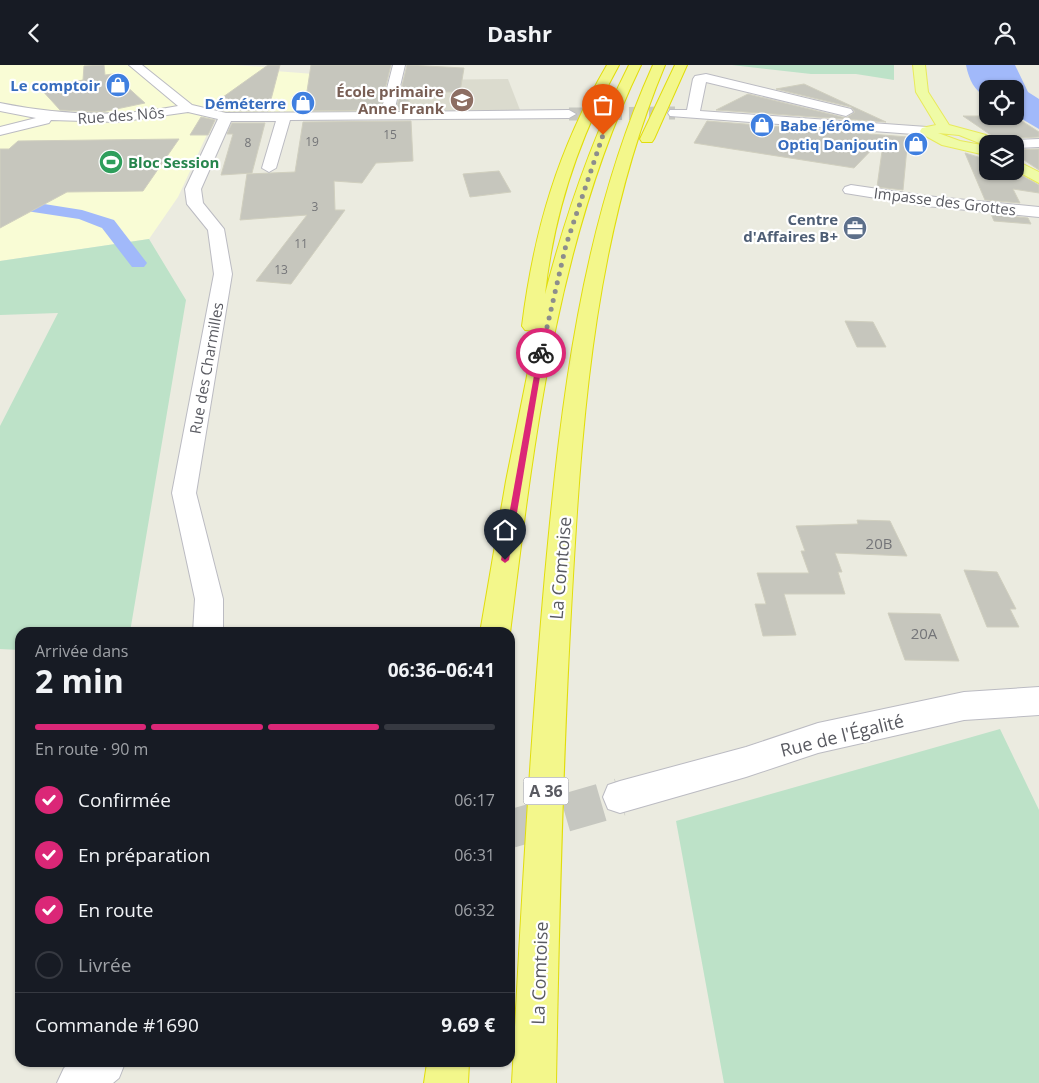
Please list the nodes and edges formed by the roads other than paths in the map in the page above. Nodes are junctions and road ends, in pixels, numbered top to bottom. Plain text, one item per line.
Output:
1 (135, 65) edge
2 (399, 65) edge
3 (635, 65) edge
4 (659, 65) edge
5 (681, 65) edge
6 (919, 65) edge
7 (611, 67) edge
8 (0, 107) edge
9 (188, 108) junction
10 (676, 113) tunnel mouth
11 (693, 113) junction
12 (569, 114) tunnel mouth
13 (388, 115) junction
14 (53, 117) junction
15 (226, 117) junction
16 (284, 117) junction
17 (869, 128) junction
18 (945, 129) junction
19 (0, 131) edge
20 (927, 131) junction
21 (979, 138) edge
22 (1039, 143) edge
23 (1024, 144) edge
24 (979, 150) edge
25 (269, 168) dead end
26 (1024, 169) edge
27 (1039, 178) edge
28 (851, 190) dead end
29 (1039, 212) edge
30 (595, 276) junction
31 (518, 480) junction
32 (208, 627) edge
33 (496, 627) edge
34 (1039, 701) edge
35 (620, 797) tunnel mouth
36 (99, 1067) edge
37 (448, 1067) edge
38 (79, 1083) edge
39 (446, 1083) edge
40 (534, 1083) edge

1 - 9 street
2 - 13 street
3 - 31 highway
4 - 30 highway, La Comtoise / A 36
5 - 30 highway
6 - 18 main road
7 - 31 highway
8 - 14 street, Rue des Nôs
9 - 14 street, Rue des Nôs
9 - 15 street
10 - 11 street
11 - 17 street
11 - 17 street
12 - 13 street
13 - 16 street
14 - 19 street, Rue des Nôs
15 - 16 street
15 - 32 street, Rue des Charmilles
16 - 25 street
17 - 20 street
18 - 20 main road
18 - 21 main road
20 - 24 main road
22 - 23 street
26 - 27 main road
28 - 29 street, Impasse des Grottes
30 - 40 highway, La Comtoise / A 36
31 - 33 highway
34 - 35 street, Rue de l'Égalité
36 - 38 street
37 - 39 highway

